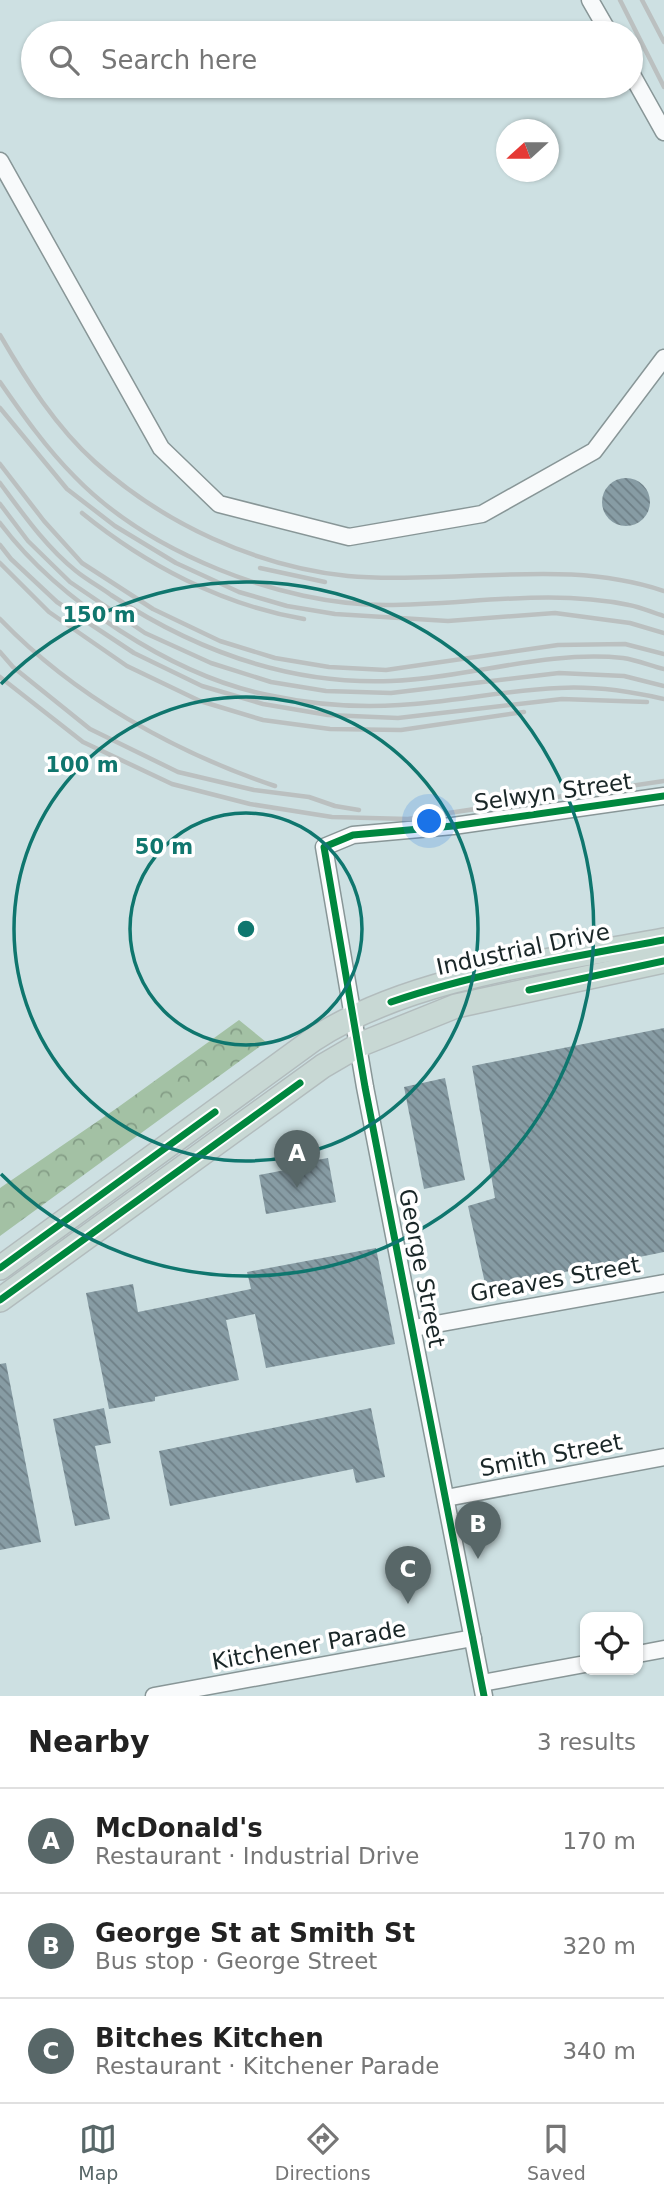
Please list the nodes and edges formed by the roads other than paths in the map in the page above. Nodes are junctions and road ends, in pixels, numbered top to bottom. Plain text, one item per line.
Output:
1 (590, 0) edge
2 (601, 21) edge
3 (643, 94) edge
4 (664, 132) edge
5 (0, 161) edge
6 (664, 358) edge
7 (664, 796) edge
8 (324, 847) joint
9 (664, 940) edge
10 (664, 961) edge
11 (353, 1017) junction
12 (359, 1045) junction
13 (0, 1268) edge
14 (664, 1283) edge
15 (0, 1300) edge
16 (414, 1328) junction
17 (664, 1457) edge
18 (446, 1498) junction
19 (473, 1638) junction
20 (664, 1649) edge
21 (643, 1653) edge
22 (580, 1665) edge
23 (483, 1690) edge
24 (154, 1696) edge

1 - 2 street
3 - 4 street
5 - 6 street
7 - 8 street, Selwyn Street
8 - 11 street, George Street
9 - 11 highway, Industrial Drive
10 - 12 highway, Industrial Drive
11 - 12 street, George Street
11 - 13 highway, Industrial Drive
12 - 15 highway, Industrial Drive
12 - 16 street, George Street
14 - 16 street, Greaves Street
16 - 18 street, George Street
17 - 18 street, Smith Street
18 - 19 street, George Street
19 - 23 street, George Street
19 - 24 street, Kitchener Parade
20 - 21 street
22 - 23 street

